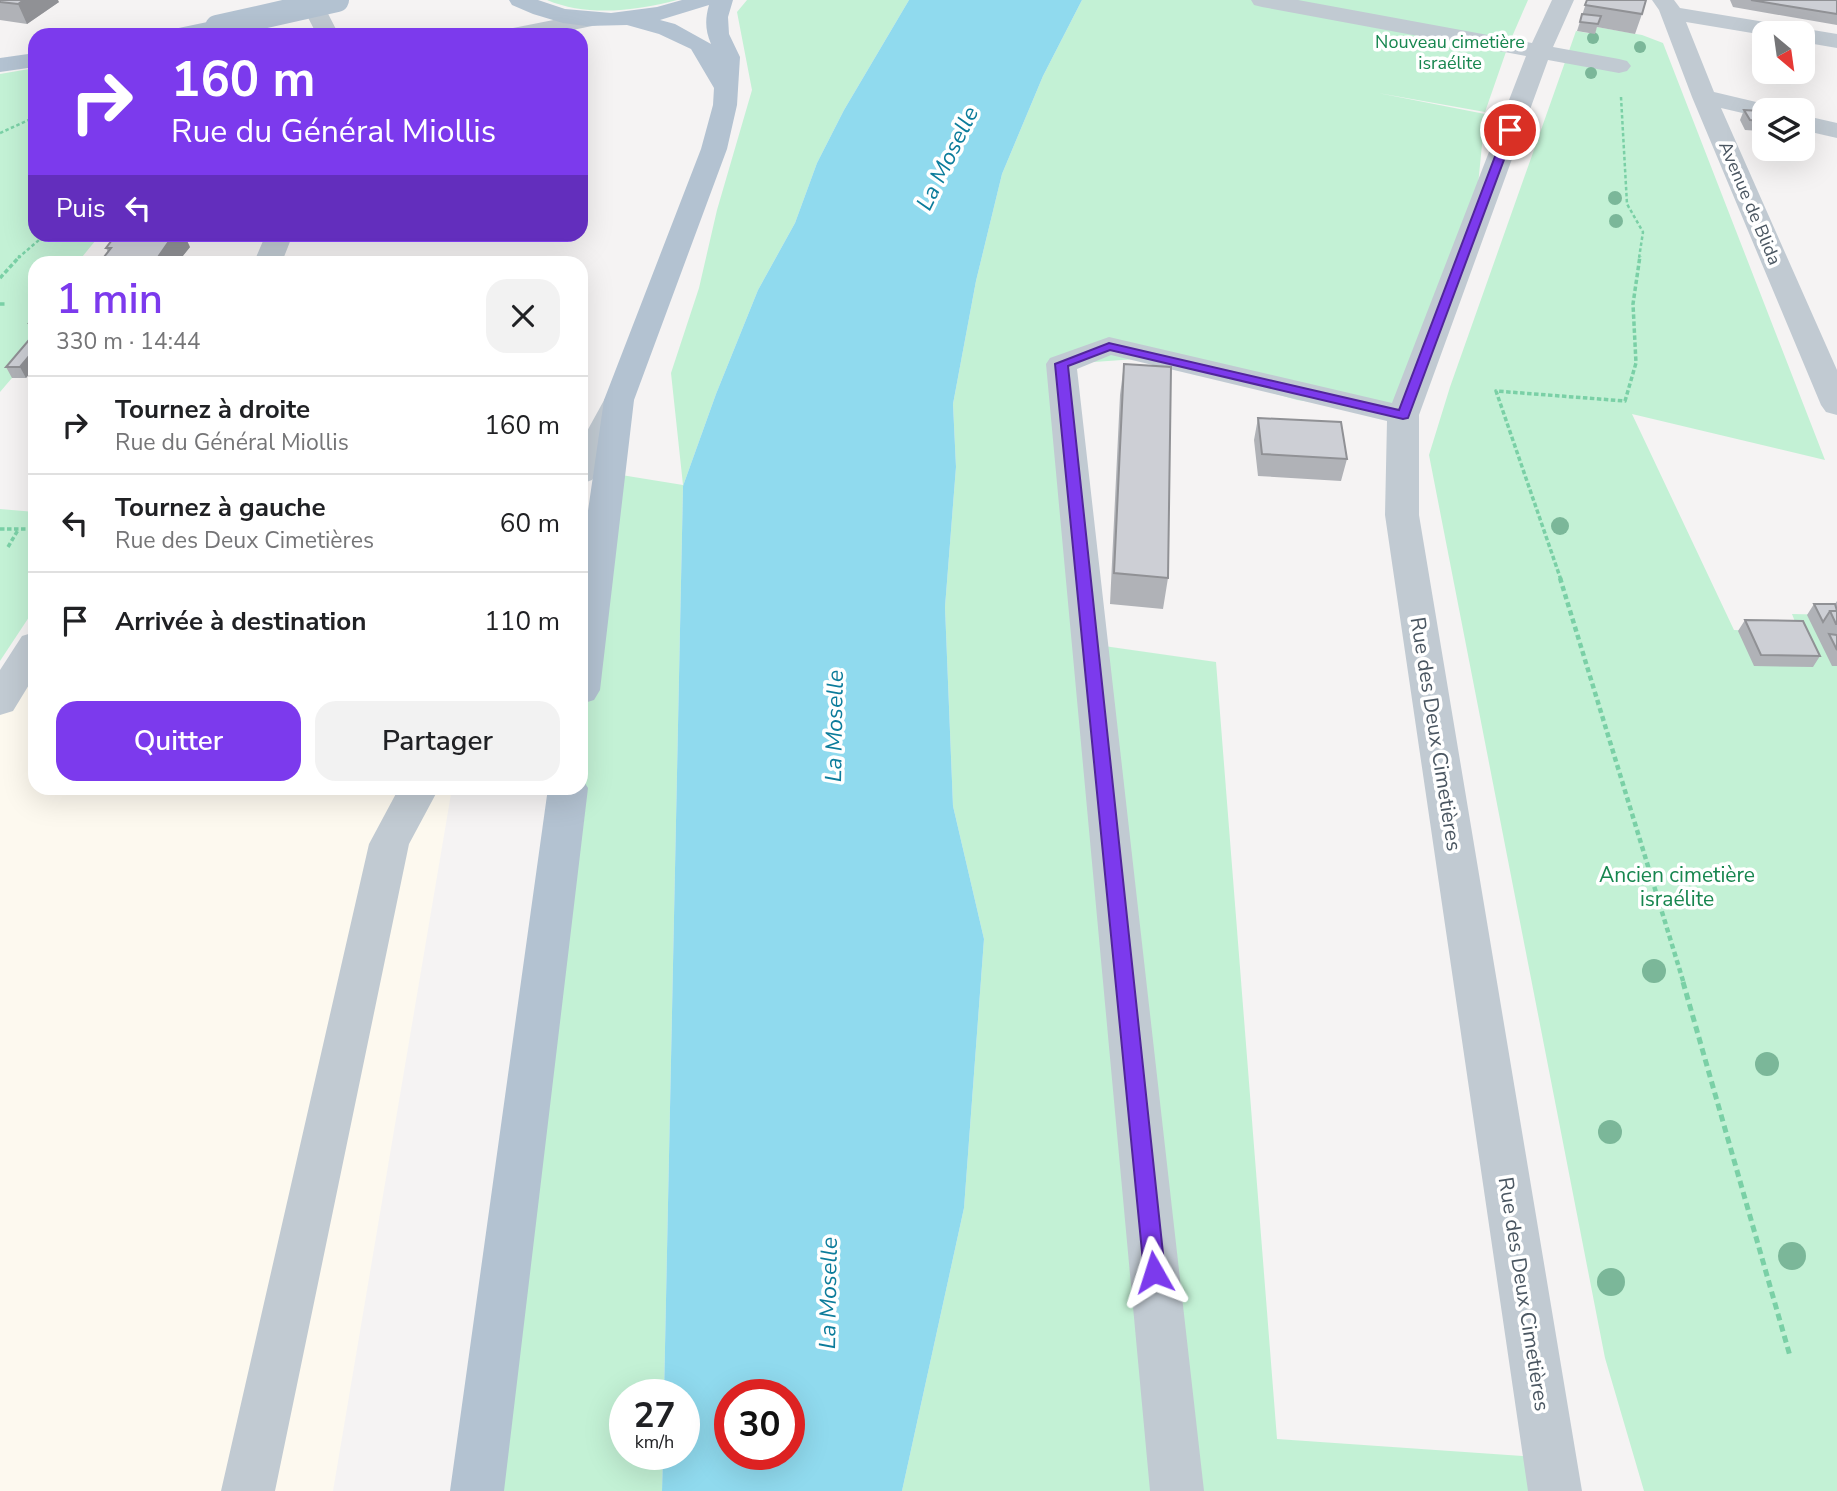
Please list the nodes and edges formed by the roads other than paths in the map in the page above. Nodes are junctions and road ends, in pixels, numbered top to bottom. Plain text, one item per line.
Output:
1 (310, 0) edge
2 (337, 0) edge
3 (520, 0) edge
4 (702, 0) edge
5 (722, 0) edge
6 (1262, 0) edge
7 (1563, 0) edge
8 (1667, 7) edge
9 (625, 18) junction
10 (594, 19) junction
11 (1752, 25) edge
12 (212, 28) edge
13 (324, 28) edge
14 (548, 28) edge
15 (1815, 37) edge
16 (1837, 41) edge
17 (1539, 52) junction
18 (28, 61) edge
19 (0, 65) edge
20 (1619, 66) road end
21 (727, 90) junction
22 (1704, 97) junction
23 (1752, 108) edge
24 (1815, 125) edge
25 (1837, 131) edge
26 (619, 400) junction
27 (1837, 405) edge
28 (1403, 415) junction
29 (588, 460) edge
30 (588, 637) edge
31 (28, 656) edge
32 (0, 701) edge
33 (415, 795) edge
34 (567, 795) edge
35 (248, 1491) edge
36 (477, 1491) edge
37 (1177, 1491) edge
38 (1555, 1491) edge

1 - 13 street
2 - 12 main road, bridge
3 - 10 main road
4 - 9 main road
5 - 21 main road
6 - 17 street
7 - 17 street, Rue des Deux Cimetières
8 - 11 street
8 - 22 street, Avenue de Blida
9 - 10 main road
9 - 21 main road
10 - 14 street
15 - 16 street
17 - 20 street
17 - 28 street, Rue des Deux Cimetières
18 - 19 main road
21 - 26 main road
22 - 23 street
22 - 27 street, Avenue de Blida
24 - 25 street
26 - 29 street
26 - 30 main road
28 - 37 street
28 - 38 street, Rue des Deux Cimetières
31 - 32 street
33 - 35 street
34 - 36 main road

